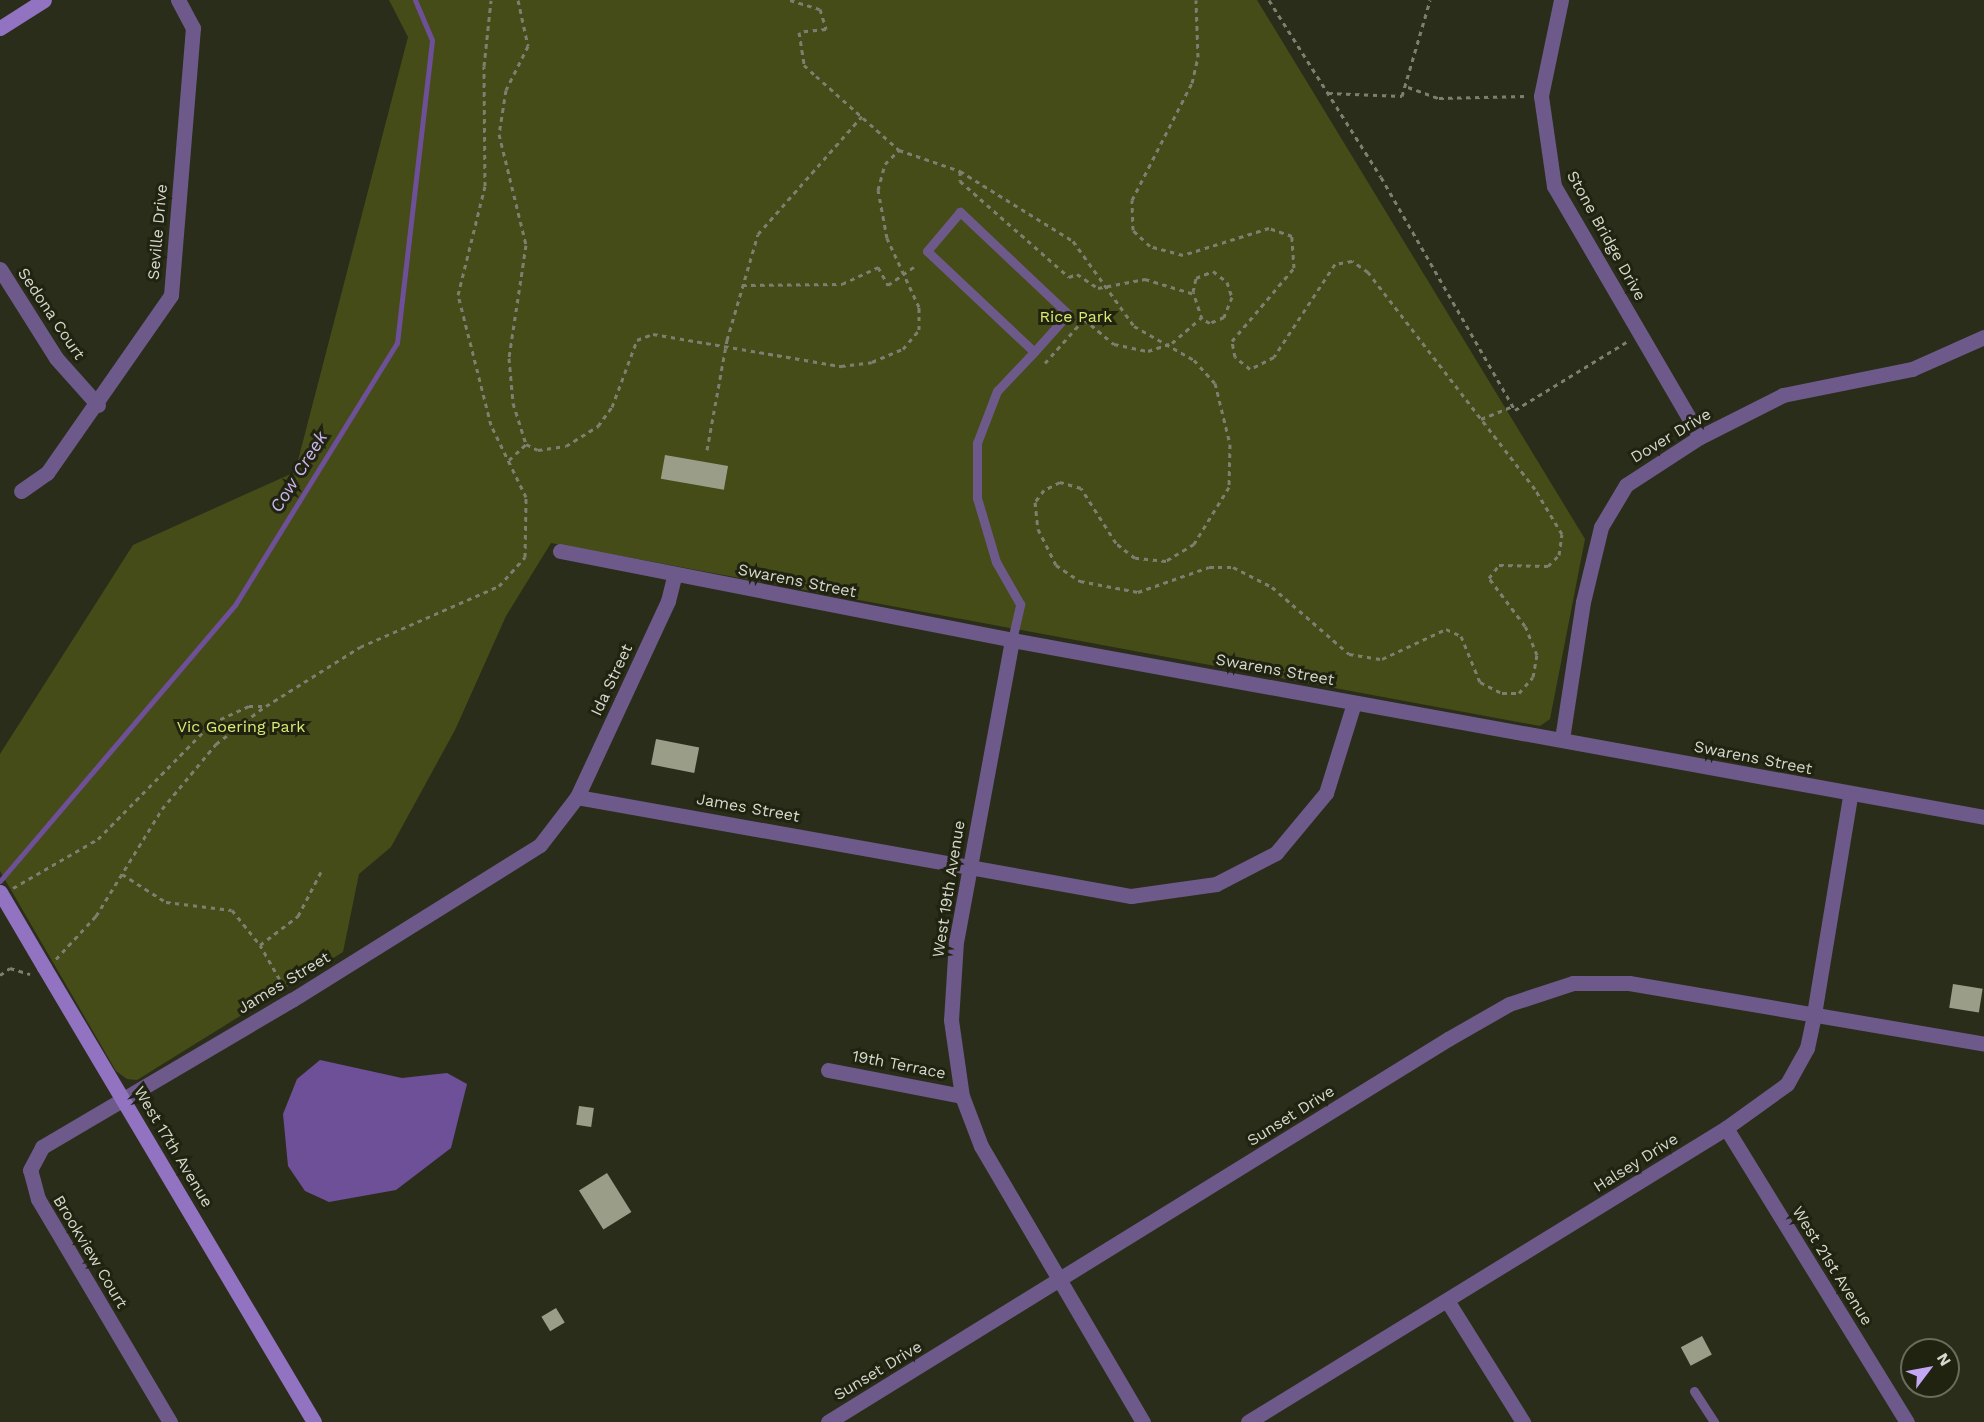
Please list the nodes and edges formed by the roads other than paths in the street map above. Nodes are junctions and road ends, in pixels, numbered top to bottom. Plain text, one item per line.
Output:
1 (44, 0) edge
2 (178, 0) edge
3 (1561, 0) edge
4 (0, 28) edge
5 (0, 269) edge
6 (1984, 337) edge
7 (1034, 352) junction
8 (98, 405) junction
9 (1700, 437) junction
10 (21, 491) dead end
11 (560, 551) dead end
12 (674, 577) junction
13 (1012, 640) junction
14 (1353, 703) junction
15 (1562, 739) junction
16 (1850, 796) junction
17 (577, 797) junction
18 (1984, 817) edge
19 (970, 864) junction
20 (3, 894) edge
21 (1814, 1014) junction
22 (1984, 1044) edge
23 (828, 1070) dead end
24 (962, 1096) junction
25 (124, 1099) junction
26 (1726, 1128) junction
27 (1059, 1283) junction
28 (1448, 1302) junction
29 (1694, 1391) dead end
30 (170, 1422) edge
31 (314, 1422) edge
32 (828, 1422) edge
33 (1143, 1422) edge
34 (1248, 1422) edge
35 (1523, 1422) edge
36 (1714, 1422) edge
37 (1907, 1422) edge

1 - 4 street
2 - 8 street, Seville Drive
3 - 9 street, Stone Bridge Drive
5 - 8 street, Sedona Court
6 - 9 street, Dover Drive
7 - 7 lane
7 - 13 lane
8 - 10 street, Seville Drive
9 - 15 street, Dover Drive
11 - 12 street, Swarens Street
12 - 13 street, Swarens Street
12 - 17 street, Ida Street
13 - 14 street, Swarens Street
13 - 19 street, West 19th Avenue
14 - 15 street, Swarens Street
14 - 19 street, James Street
15 - 16 street, Swarens Street
16 - 18 street, Swarens Street
16 - 21 street, Halsey Drive
17 - 19 street, James Street
17 - 25 street, James Street
19 - 24 street, West 19th Avenue
20 - 25 street, West 17th Avenue, bridge
21 - 22 street, Sunset Drive
21 - 26 street, Halsey Drive
21 - 27 street, Sunset Drive
23 - 24 street, 19th Terrace
24 - 27 street, West 19th Avenue
25 - 30 street, Brookview Court
25 - 31 street, West 17th Avenue
26 - 28 street, Halsey Drive
26 - 37 street, West 21st Avenue
27 - 32 street, Sunset Drive
27 - 33 street, West 19th Avenue
28 - 34 street, Halsey Drive
28 - 35 street
29 - 36 lane

